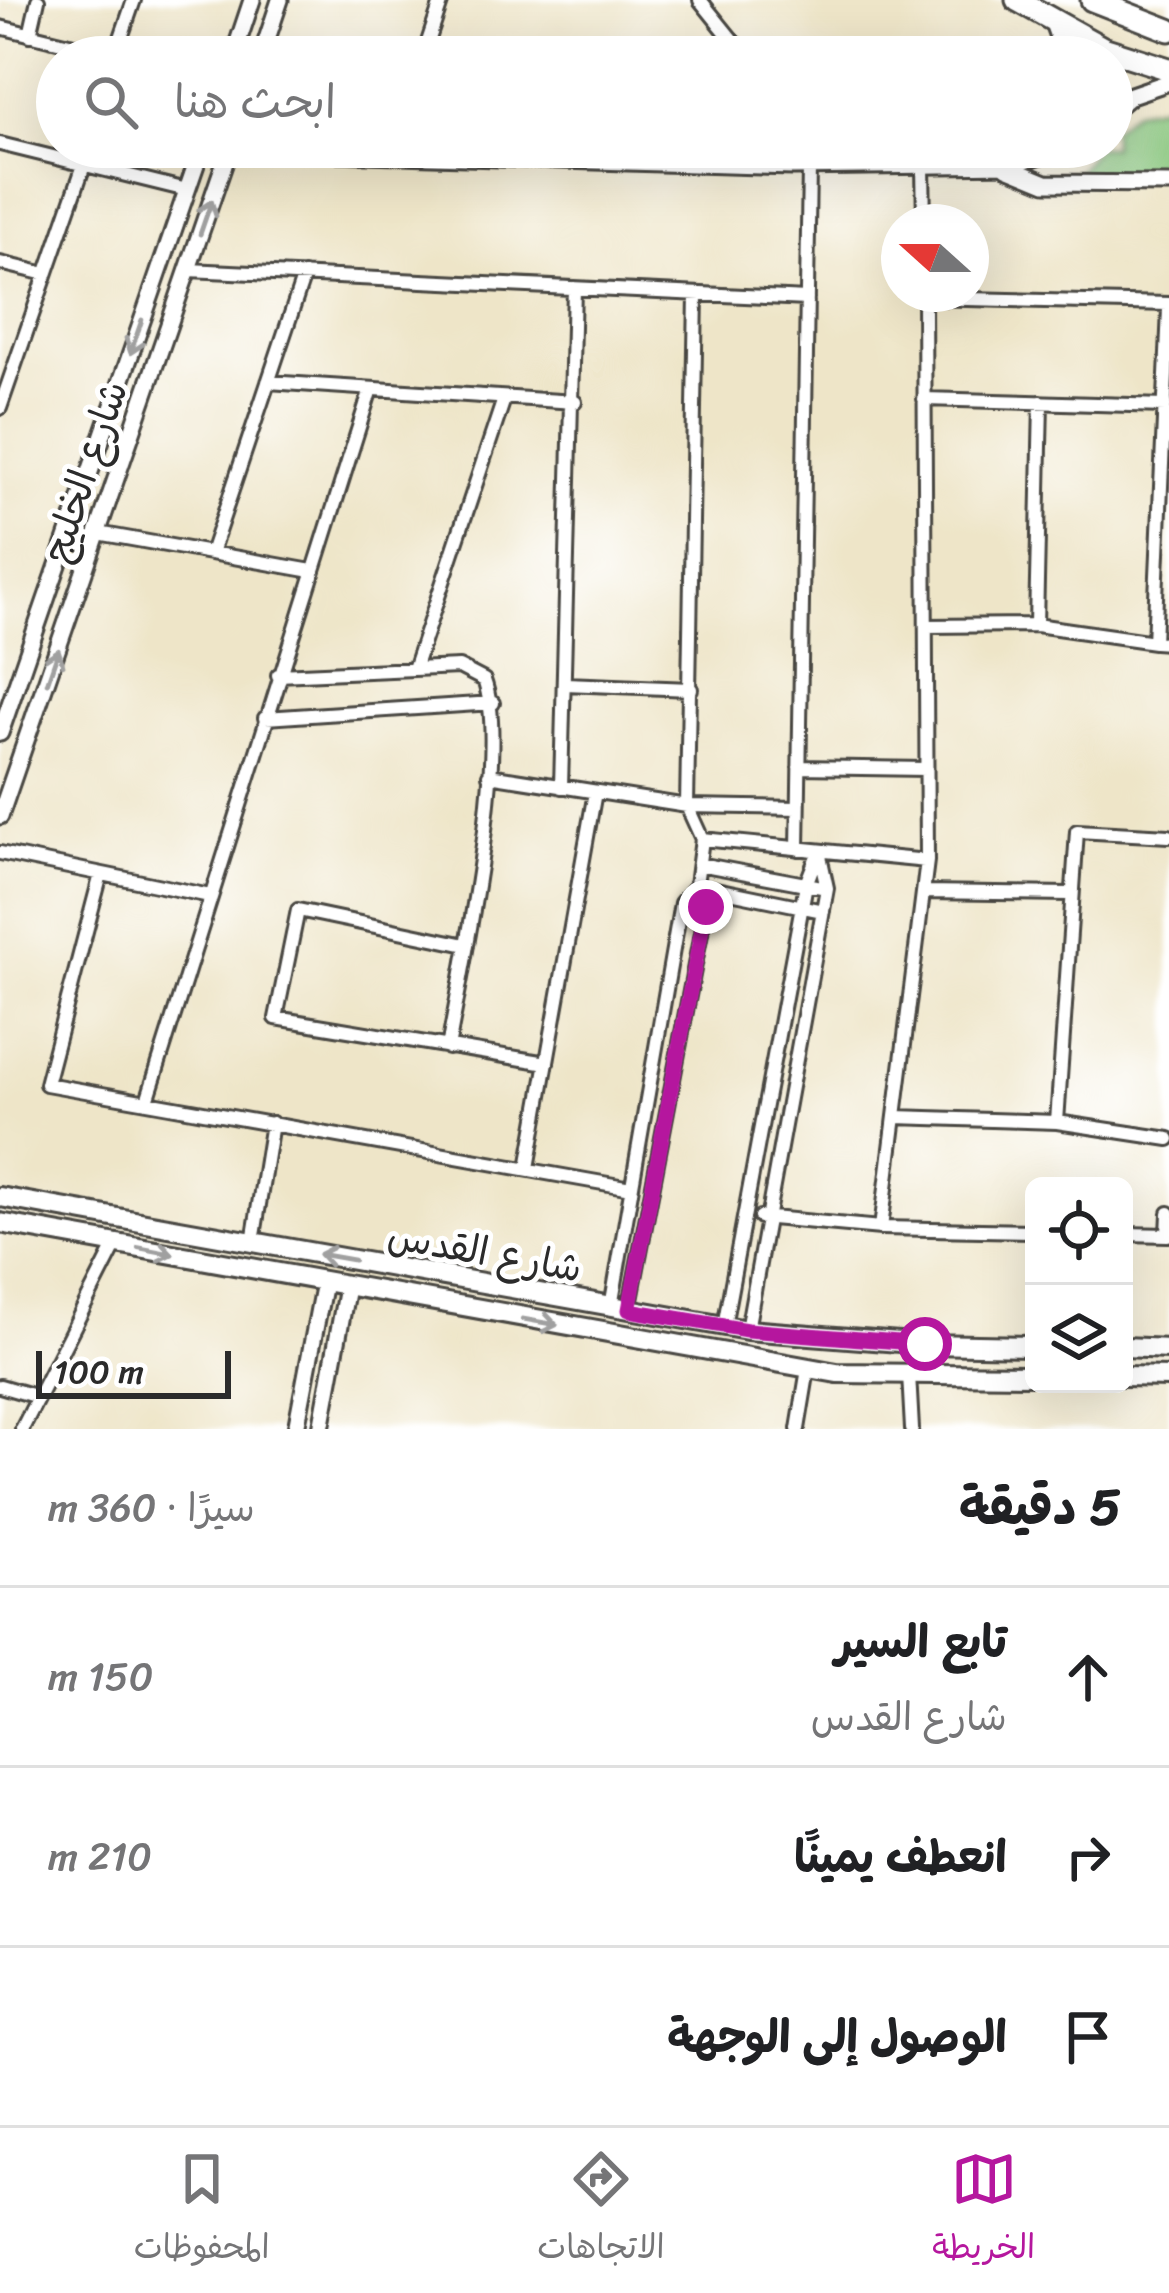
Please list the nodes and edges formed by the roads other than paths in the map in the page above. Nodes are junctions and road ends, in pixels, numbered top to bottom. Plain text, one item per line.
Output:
1 (38, 0) edge
2 (134, 0) edge
3 (252, 0) edge
4 (280, 0) edge
5 (442, 0) edge
6 (700, 0) edge
7 (1017, 0) edge
8 (1092, 0) edge
9 (1052, 20) junction
10 (0, 27) edge
11 (1169, 30) edge
12 (30, 34) junction
13 (38, 36) edge
14 (124, 36) edge
15 (239, 36) edge
16 (268, 36) edge
17 (430, 36) edge
18 (729, 36) edge
19 (1058, 36) edge
20 (1080, 36) edge
21 (1133, 58) edge
22 (1169, 69) edge
23 (1169, 82) edge
24 (1133, 94) edge
25 (0, 144) edge
26 (36, 153) edge
27 (83, 168) edge
28 (96, 168) edge
29 (195, 168) edge
30 (223, 168) edge
31 (809, 168) edge
32 (923, 168) edge
33 (1008, 168) edge
34 (1169, 184) edge
35 (187, 190) junction
36 (924, 204) edge
37 (0, 263) edge
38 (188, 270) junction
39 (46, 274) junction
40 (304, 275) junction
41 (574, 288) junction
42 (696, 294) junction
43 (807, 299) junction
44 (989, 299) edge
45 (1169, 306) edge
46 (924, 312) edge
47 (268, 382) junction
48 (370, 392) junction
49 (504, 399) junction
50 (924, 399) junction
51 (575, 402) junction
52 (1041, 402) junction
53 (1165, 406) junction
54 (0, 408) edge
55 (98, 533) junction
56 (211, 553) junction
57 (312, 571) junction
58 (1036, 625) junction
59 (926, 626) junction
60 (1154, 642) junction
61 (1169, 643) edge
62 (414, 669) junction
63 (278, 676) junction
64 (565, 684) junction
65 (691, 689) junction
66 (5, 702) edge
67 (493, 703) junction
68 (265, 718) junction
69 (0, 733) edge
70 (799, 767) junction
71 (926, 769) junction
72 (489, 775) junction
73 (561, 787) junction
74 (595, 792) junction
75 (687, 806) junction
76 (798, 808) junction
77 (0, 812) edge
78 (1169, 836) edge
79 (702, 839) junction
80 (798, 849) junction
81 (819, 851) junction
82 (0, 853) edge
83 (926, 861) junction
84 (699, 864) junction
85 (101, 874) junction
86 (806, 884) junction
87 (696, 885) junction
88 (827, 888) junction
89 (923, 892) junction
90 (1069, 894) junction
91 (210, 896) junction
92 (802, 906) junction
93 (823, 911) junction
94 (466, 945) junction
95 (448, 1048) junction
96 (547, 1063) junction
97 (147, 1101) junction
98 (896, 1117) junction
99 (1057, 1122) junction
100 (272, 1123) junction
101 (1169, 1139) edge
102 (528, 1168) junction
103 (632, 1188) junction
104 (0, 1197) edge
105 (1169, 1213) edge
106 (745, 1215) junction
107 (766, 1218) junction
108 (0, 1223) edge
109 (881, 1228) junction
110 (1025, 1232) edge
111 (1133, 1234) edge
112 (1169, 1234) edge
113 (253, 1242) junction
114 (116, 1244) junction
115 (324, 1282) junction
116 (347, 1287) junction
117 (620, 1309) junction
118 (724, 1326) junction
119 (747, 1330) junction
120 (1025, 1346) edge
121 (1133, 1347) edge
122 (1169, 1349) edge
123 (808, 1369) junction
124 (909, 1374) junction
125 (1025, 1375) edge
126 (1133, 1376) edge
127 (1169, 1377) edge
128 (0, 1386) edge
129 (38, 1397) junction
130 (22, 1429) edge
131 (298, 1429) edge
132 (321, 1429) edge
133 (798, 1429) edge
134 (912, 1429) edge

1 - 12 street
2 - 14 street
3 - 15 street
4 - 16 street
5 - 17 street
6 - 18 street
7 - 9 main road
8 - 11 main road
9 - 19 street
9 - 20 main road
10 - 12 street
12 - 13 street
21 - 22 main road
23 - 24 street
25 - 26 street
27 - 39 street
28 - 35 street
29 - 35 street
38 -> 30 street, شارع الخليج
31 - 43 street
32 - 36 street
33 - 34 street
35 -> 66 street
37 - 39 street
38 - 40 street
38 - 55 street, شارع الخليج
39 - 54 street
40 - 41 street
40 - 47 street
41 - 42 street
41 - 51 street
42 - 43 street
42 - 65 street
43 - 70 street
44 - 45 street
45 - 53 street
46 - 50 street
47 - 48 street
47 - 56 street
48 - 49 street
48 - 57 street
49 - 51 street
49 - 62 street
50 - 52 street
50 - 59 street
51 - 64 street
52 - 53 street
52 - 58 street
53 - 60 street
55 - 56 street
77 -> 55 street, شارع الخليج
56 - 57 street
57 - 63 street
58 - 59 street
58 - 60 street
59 - 71 street
60 - 61 street
62 - 63 street
62 - 67 street
63 - 68 street
64 - 65 street
64 - 73 street
65 - 75 street
66 - 69 street
67 - 68 street
67 - 72 street
68 - 91 street
70 - 71 street
70 - 76 street
71 - 83 street
72 - 73 street
72 - 94 street
73 - 74 street
74 - 75 street
74 - 96 street
75 - 76 street
75 - 79 street
76 - 80 street
78 - 90 street
79 - 80 street
79 - 84 street
80 - 81 street
81 - 83 street
81 - 86 street
81 - 88 street
82 - 85 street
83 - 89 street
84 - 86 street
84 - 87 street
85 - 91 street
85 - 97 street
86 - 88 street
86 - 92 street
87 - 92 street
87 - 103 street
87 - 117 street
88 - 93 street
89 - 90 street
89 - 98 street
90 - 99 street
91 - 97 street
92 - 93 street
92 - 106 street
93 - 107 street
94 - 95 street
94 - 95 street
95 - 96 street
96 - 102 street
97 - 100 street
98 - 99 street
98 - 109 street
99 - 101 street
100 - 102 street
100 - 113 street
102 - 103 street
103 - 117 street
104 - 113 main road, شارع القدس
105 - 112 street
106 - 107 street
106 - 118 street
107 - 109 street
107 - 119 street
108 - 114 main road
109 - 110 street
111 - 112 street
117 -> 113 main road, شارع القدس
114 -> 115 main road
114 - 129 street
115 - 116 main road
115 - 131 street
116 -> 123 main road
116 - 132 street
117 - 118 main road, شارع القدس
118 - 119 main road, شارع القدس
119 - 120 main road, شارع القدس
121 - 122 main road
123 - 124 main road
123 - 133 street
124 - 125 main road
124 - 134 street
126 - 127 main road
128 - 129 street
129 - 130 street

